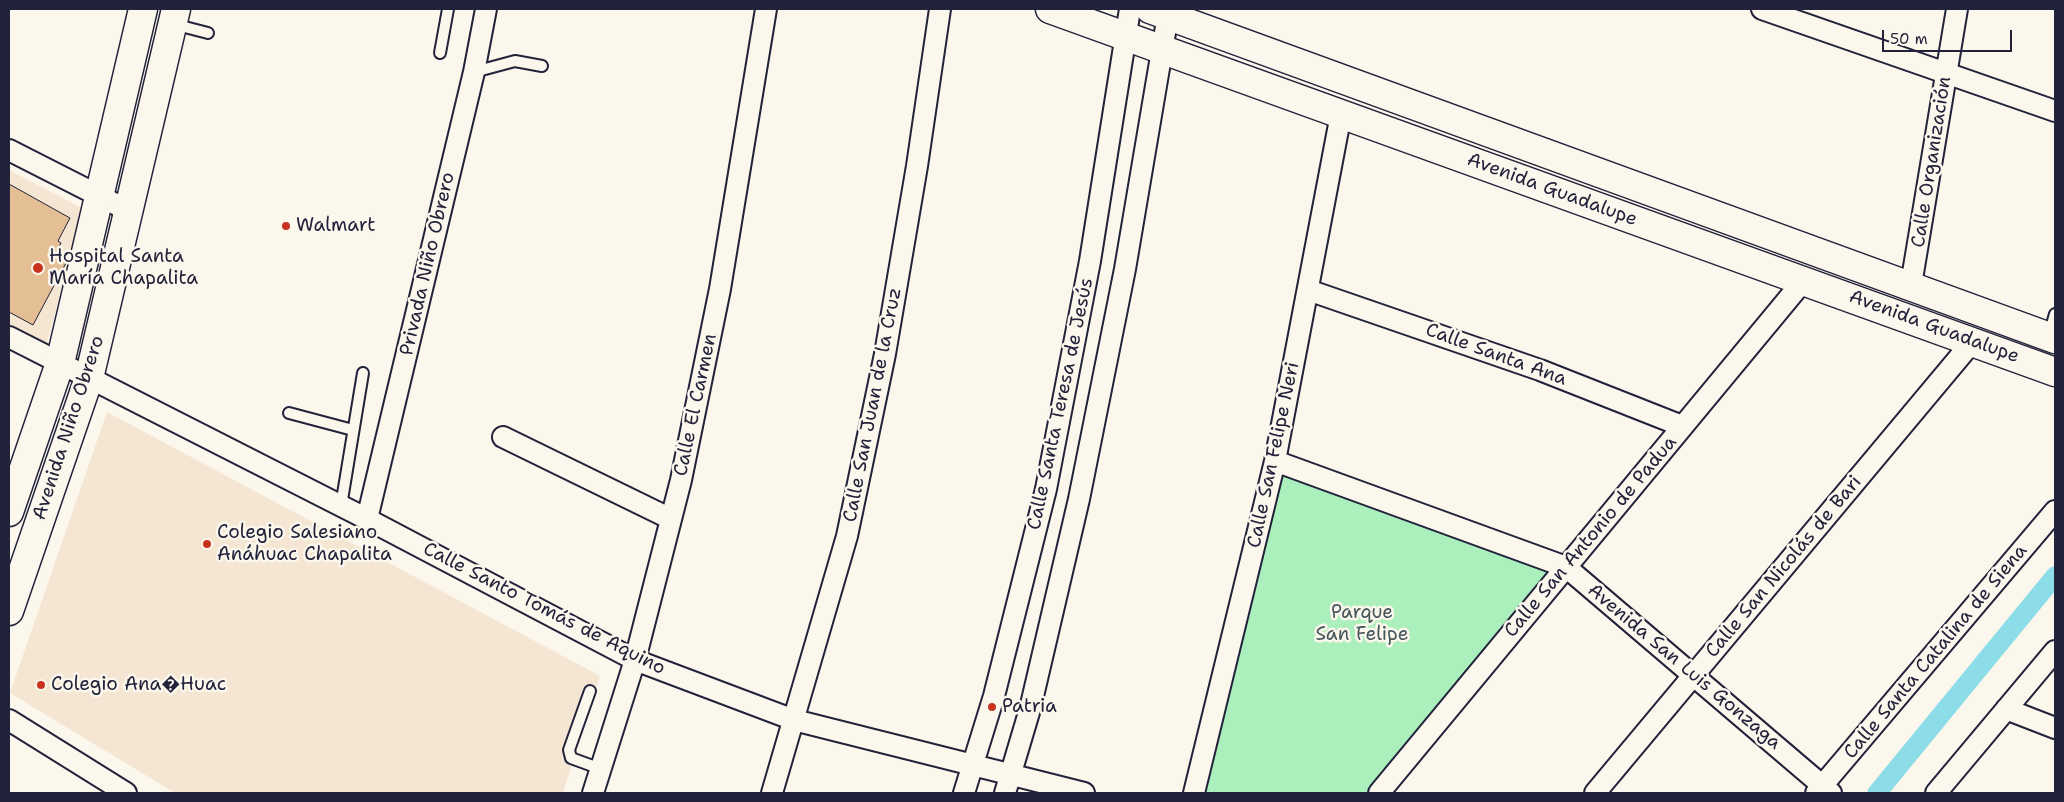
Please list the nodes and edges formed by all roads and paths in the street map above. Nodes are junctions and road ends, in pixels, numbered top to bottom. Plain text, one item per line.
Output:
1 (143, 9) edge
2 (448, 9) edge
3 (486, 9) edge
4 (766, 9) edge
5 (940, 9) edge
6 (1050, 9) edge
7 (1130, 9) edge
8 (1762, 9) edge
9 (1957, 9) edge
10 (1162, 11) edge
11 (174, 16) edge
12 (208, 33) dead end
13 (1128, 36) junction
14 (1162, 50) junction
15 (440, 53) dead end
16 (542, 66) dead end
17 (474, 72) junction
18 (1946, 74) junction
19 (2055, 111) edge
20 (1341, 114) junction
21 (9, 150) edge
22 (99, 196) junction
23 (129, 211) junction
24 (1804, 280) junction
25 (1911, 285) junction
26 (1308, 290) junction
27 (2053, 330) edge
28 (9, 337) edge
29 (1973, 341) junction
30 (60, 363) junction
31 (2055, 372) edge
32 (363, 373) dead end
33 (89, 378) junction
34 (289, 413) dead end
35 (1682, 426) junction
36 (353, 430) junction
37 (503, 437) dead end
38 (1275, 461) junction
39 (341, 506) junction
40 (2055, 511) edge
41 (9, 512) edge
42 (366, 519) junction
43 (671, 519) junction
44 (1566, 567) junction
45 (9, 611) edge
46 (2055, 651) edge
47 (635, 660) junction
48 (1694, 676) junction
49 (590, 691) dead end
50 (2006, 709) junction
51 (9, 720) edge
52 (794, 720) junction
53 (2055, 728) edge
54 (973, 766) junction
55 (601, 768) junction
56 (1008, 784) edge
57 (1824, 791) edge
58 (126, 793) edge
59 (593, 793) edge
60 (772, 793) edge
61 (964, 793) edge
62 (1084, 793) edge
63 (1194, 793) edge
64 (1379, 793) edge
65 (1595, 793) edge
66 (1936, 793) edge

1 - 22 main road, Avenida Niño Obrero
2 - 15 lane
3 - 17 street, Privada Niño Obrero
4 - 43 street, Calle El Carmen
5 - 52 street, Calle San Juan de la Cruz
6 - 13 main road, Avenida Guadalupe
7 - 13 street, Calle Santa Teresa de Jesús
8 - 18 street
9 - 18 street, Calle Organización
10 - 14 street, Calle Santa Teresa de Jesús
10 - 25 main road, Avenida Guadalupe
11 - 12 lane
11 - 23 main road, Avenida Niño Obrero
13 - 14 main road, Avenida Guadalupe
13 - 54 street, Calle Santa Teresa de Jesús
14 - 20 main road, Avenida Guadalupe
14 - 56 street, Calle Santa Teresa de Jesús
16 - 17 lane
17 - 42 street, Privada Niño Obrero
18 - 19 street
18 - 25 street, Calle Organización
20 - 24 main road, Avenida Guadalupe
20 - 26 street, Calle San Felipe Neri
21 - 22 street
22 - 23 street
22 - 30 main road, Avenida Niño Obrero
23 - 33 main road, Avenida Niño Obrero
24 - 29 main road, Avenida Guadalupe
24 - 35 street, Calle San Antonio de Padua
25 - 27 main road, Avenida Guadalupe
26 - 35 street, Calle Santa Ana
26 - 38 street, Calle San Felipe Neri
28 - 30 street, Calle Santo Tomás de Aquino
29 - 31 main road, Avenida Guadalupe
29 - 48 street, Calle San Nicolás de Bari
30 - 33 street, Calle Santo Tomás de Aquino
30 - 41 main road, Avenida Niño Obrero
32 - 36 lane
33 - 39 street, Calle Santo Tomás de Aquino
33 - 45 main road, Avenida Niño Obrero
34 - 36 lane
35 - 44 street, Calle San Antonio de Padua
36 - 39 lane
37 - 43 street
38 - 44 street, Avenida San Luis Gonzaga
38 - 63 street, Calle San Felipe Neri
39 - 42 street, Calle Santo Tomás de Aquino
40 - 57 street, Calle Santa Catalina de Siena
42 - 47 street, Calle Santo Tomás de Aquino
43 - 47 street, Calle El Carmen
44 - 48 street, Avenida San Luis Gonzaga
44 - 64 street, Calle San Antonio de Padua
46 - 50 street
47 - 52 street, Calle Santo Tomás de Aquino
47 - 55 street, Calle El Carmen
48 - 57 street, Avenida San Luis Gonzaga
48 - 65 street, Calle San Nicolás de Bari
49 - 55 lane
50 - 53 street
50 - 66 street
51 - 58 street
52 - 54 street, Calle Santo Tomás de Aquino
52 - 60 street, Calle San Juan de la Cruz
54 - 56 street, Calle Santo Tomás de Aquino
54 - 61 street, Calle Santa Teresa de Jesús
55 - 59 street, Calle El Carmen
56 - 62 street, Calle Santo Tomás de Aquino

